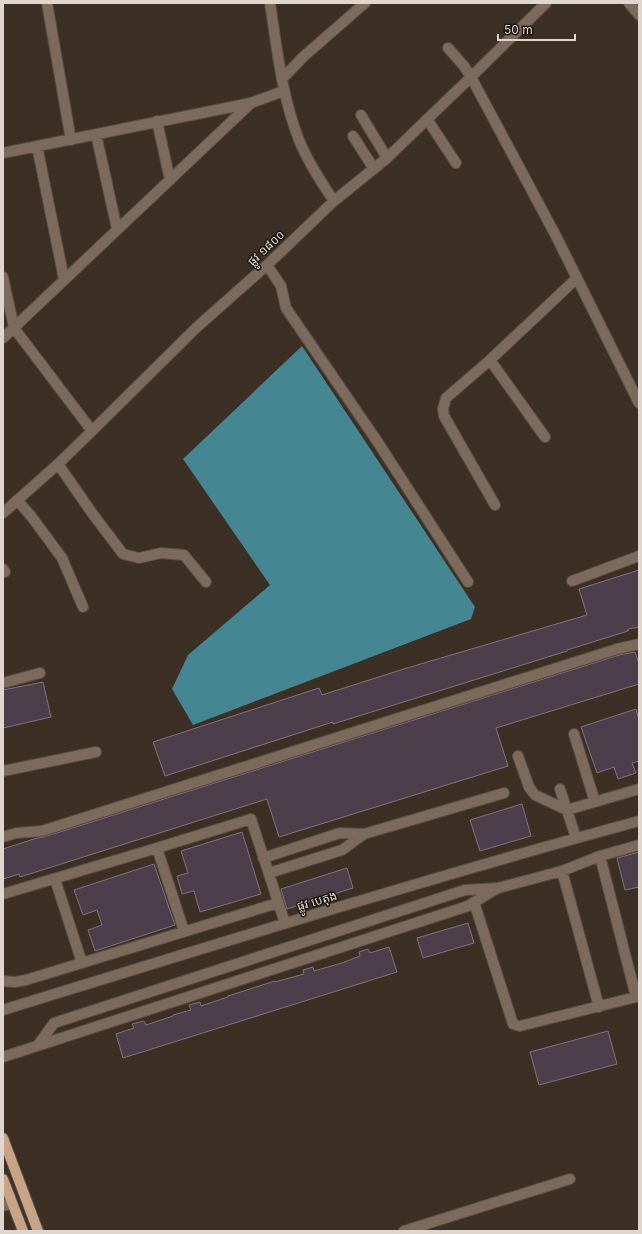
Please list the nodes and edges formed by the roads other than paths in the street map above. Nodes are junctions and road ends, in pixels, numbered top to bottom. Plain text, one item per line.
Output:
1 (47, 3) edge
2 (270, 3) edge
3 (364, 3) edge
4 (546, 3) edge
5 (629, 3) edge
6 (639, 15) edge
7 (448, 48) dead end
8 (471, 77) junction
9 (282, 79) junction
10 (284, 91) junction
11 (251, 102) junction
12 (361, 115) dead end
13 (428, 119) junction
14 (157, 121) junction
15 (96, 134) junction
16 (353, 136) dead end
17 (71, 140) junction
18 (37, 146) junction
19 (3, 153) edge
20 (388, 158) junction
21 (456, 163) dead end
22 (374, 169) junction
23 (170, 180) junction
24 (334, 202) junction
25 (118, 229) junction
26 (267, 265) junction
27 (3, 277) edge
28 (577, 278) junction
29 (64, 279) junction
30 (14, 328) junction
31 (3, 338) edge
32 (490, 360) junction
33 (639, 403) edge
34 (92, 431) junction
35 (545, 437) dead end
36 (58, 464) junction
37 (17, 500) junction
38 (495, 505) dead end
39 (3, 513) edge
40 (639, 556) edge
41 (572, 581) dead end
42 (206, 582) dead end
43 (468, 582) dead end
44 (83, 607) dead end
45 (639, 644) edge
46 (40, 673) dead end
47 (3, 683) edge
48 (574, 734) dead end
49 (96, 752) dead end
50 (518, 756) dead end
51 (3, 771) edge
52 (560, 789) dead end
53 (639, 789) edge
54 (504, 792) dead end
55 (595, 802) junction
56 (566, 810) junction
57 (639, 822) edge
58 (364, 834) junction
59 (3, 837) edge
60 (576, 838) junction
61 (639, 845) edge
62 (157, 848) junction
63 (600, 856) junction
64 (263, 858) junction
65 (562, 871) junction
66 (269, 873) junction
67 (55, 879) junction
68 (498, 888) junction
69 (3, 894) edge
70 (474, 902) junction
71 (278, 903) junction
72 (285, 924) junction
73 (184, 932) junction
74 (327, 935) junction
75 (332, 950) junction
76 (82, 963) junction
77 (215, 971) junction
78 (3, 981) edge
79 (221, 986) junction
80 (599, 1007) junction
81 (3, 1010) edge
82 (38, 1045) junction
83 (3, 1057) edge
84 (3, 1138) edge
85 (3, 1179) edge
86 (570, 1179) dead end
87 (8, 1204) edge
88 (22, 1231) edge
89 (38, 1231) edge
90 (404, 1231) edge

1 - 17 street
2 - 9 street
3 - 9 street
4 - 8 street, ផ្លូវ ១៨០០
5 - 6 street
7 - 8 street
8 - 13 street, ផ្លូវ ១៨០០
8 - 28 street
9 - 10 street
10 - 11 street
10 - 24 street
11 - 14 street
11 - 23 street
12 - 20 street
13 - 20 street, ផ្លូវ ១៨០០
13 - 21 street
14 - 15 street
14 - 23 street
15 - 17 street
15 - 25 street
16 - 22 street
17 - 18 street
18 - 19 street
18 - 29 street
20 - 22 street, ផ្លូវ ១៨០០
22 - 24 street, ផ្លូវ ១៨០០
23 - 25 street
24 - 26 street, ផ្លូវ ១៨០០
25 - 29 street
26 - 34 street, ផ្លូវ ១៨០០
26 - 43 street
27 - 30 street
28 - 32 street
28 - 33 street
29 - 30 street
30 - 31 street
30 - 34 street
32 - 35 street
32 - 38 street
34 - 36 street, ផ្លូវ ១៨០០
36 - 37 street, ផ្លូវ ១៨០០
36 - 42 street
37 - 39 street, ផ្លូវ ១៨០០
37 - 44 street
40 - 41 street
45 - 59 street
46 - 47 street
48 - 55 street
49 - 51 street
50 - 56 street
52 - 56 street
53 - 55 street
54 - 58 street
55 - 56 street
56 - 60 street
57 - 60 street, ផ្លូវ បេតុង
58 - 64 street
58 - 66 street
60 - 72 street, ផ្លូវ បេតុង
61 - 63 street
62 - 64 street
62 - 67 street
62 - 73 street
63 - 65 street
63 - 80 street
64 - 66 street
65 - 68 street
65 - 80 street
66 - 71 street
67 - 69 street
67 - 76 street
68 - 70 street
68 - 74 street
70 - 75 street
70 - 80 street
71 - 72 street
71 - 73 street
72 - 81 street, ផ្លូវ បេតុង
73 - 76 street
74 - 75 street
74 - 77 street
75 - 79 street
76 - 78 street
77 - 79 street
77 - 82 street
79 - 82 street
82 - 83 street
84 - 89 main road
85 - 87 main road
86 - 90 street
87 - 88 main road

